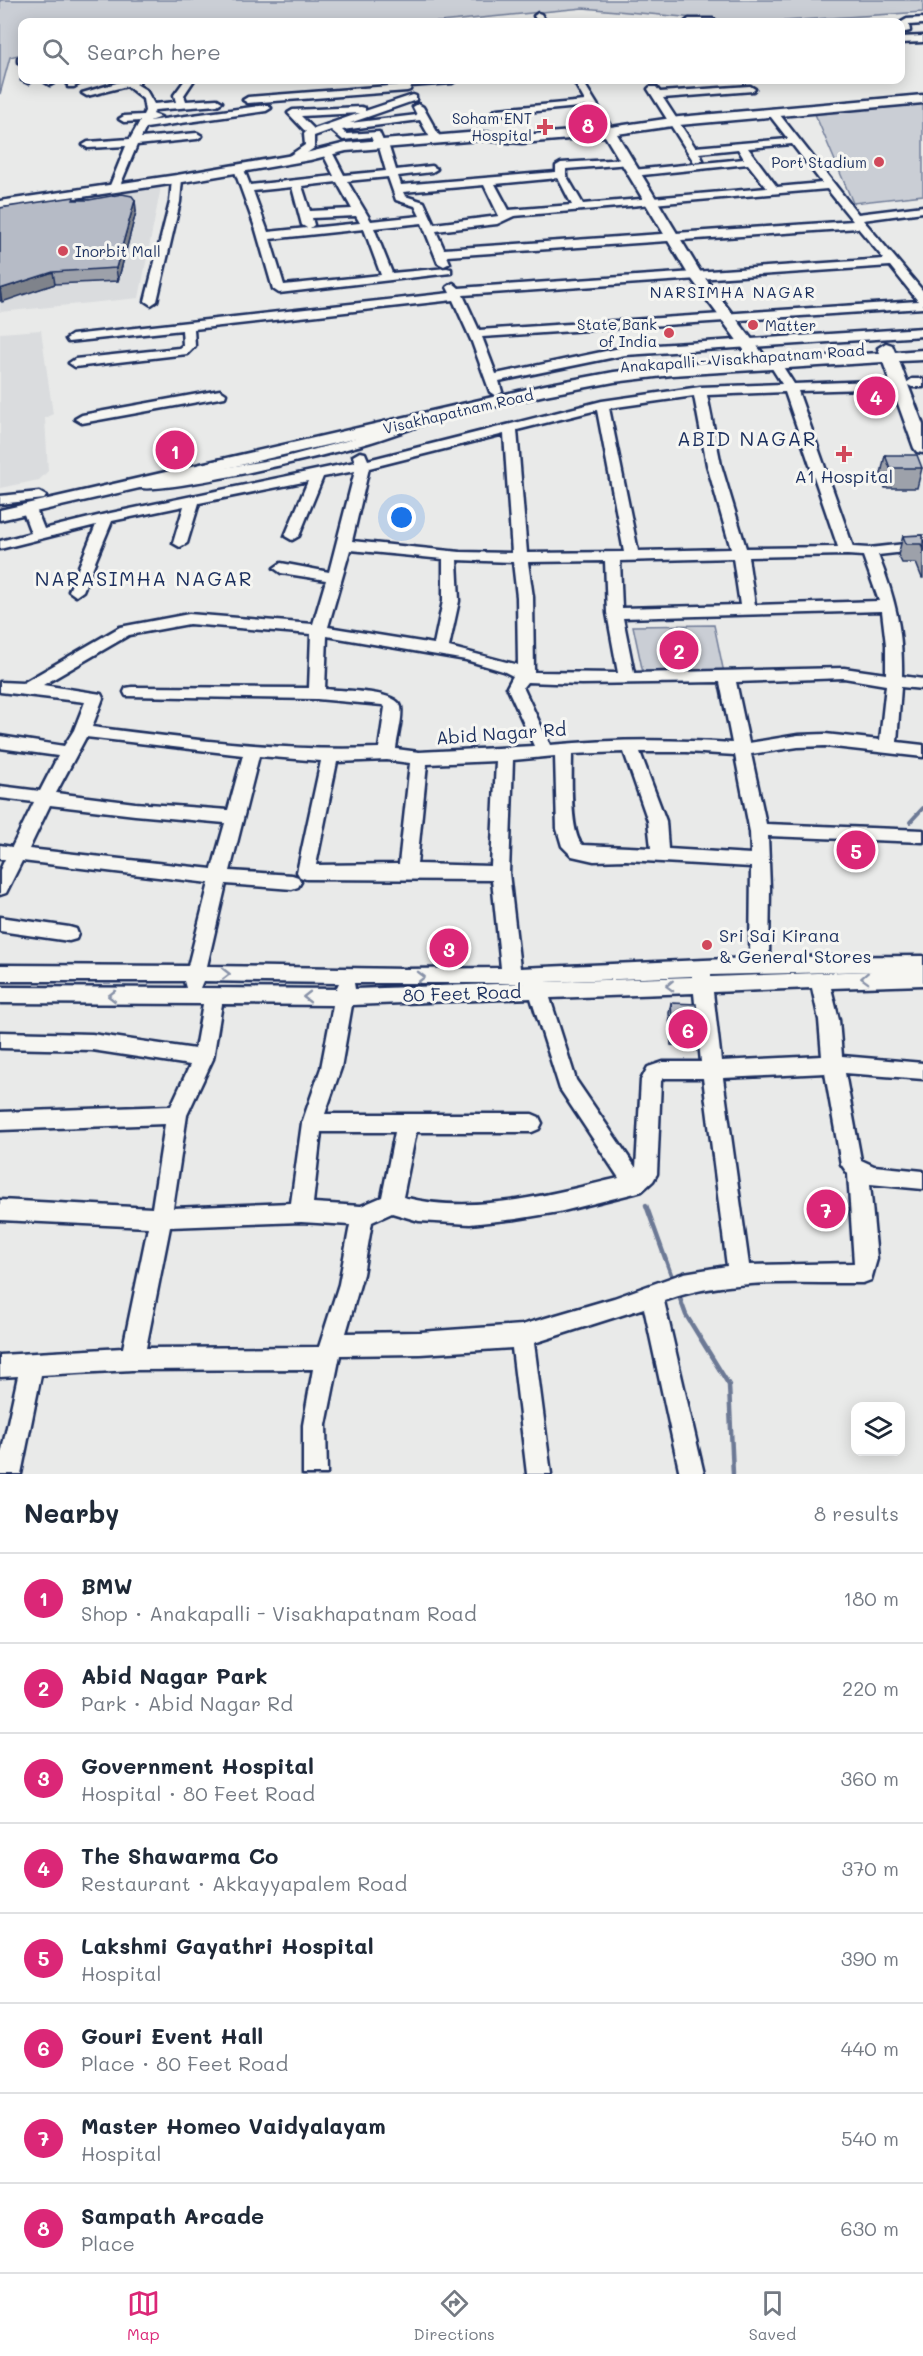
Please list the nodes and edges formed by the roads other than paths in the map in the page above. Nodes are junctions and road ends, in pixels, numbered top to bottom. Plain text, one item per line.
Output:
1 (923, 21) edge
2 (905, 24) edge
3 (923, 39) edge
4 (905, 40) edge
5 (98, 84) edge
6 (186, 84) edge
7 (406, 84) edge
8 (580, 84) edge
9 (141, 85) edge
10 (80, 86) edge
11 (750, 89) dead end
12 (252, 90) dead end
13 (317, 95) junction
14 (413, 99) junction
15 (923, 99) edge
16 (248, 100) dead end
17 (98, 101) dead end
18 (217, 102) dead end
19 (593, 104) junction
20 (182, 105) junction
21 (267, 108) dead end
22 (380, 110) junction
23 (201, 112) dead end
24 (497, 112) dead end
25 (772, 112) junction
26 (148, 117) junction
27 (423, 117) junction
28 (674, 122) junction
29 (119, 132) dead end
30 (312, 132) junction
31 (609, 132) junction
32 (197, 136) dead end
33 (436, 139) junction
34 (796, 141) junction
35 (136, 142) junction
36 (381, 144) junction
37 (88, 145) dead end
38 (741, 146) junction
39 (692, 150) junction
40 (327, 152) junction
41 (290, 160) junction
42 (751, 161) junction
43 (702, 165) junction
44 (630, 168) junction
45 (239, 169) junction
46 (432, 169) dead end
47 (391, 174) junction
48 (561, 175) junction
49 (177, 179) junction
50 (340, 179) junction
51 (489, 181) junction
52 (296, 183) junction
53 (830, 186) junction
54 (114, 188) junction
55 (248, 188) junction
56 (398, 189) junction
57 (773, 189) junction
58 (651, 200) junction
59 (0, 205) edge
60 (579, 207) junction
61 (923, 209) edge
62 (361, 212) junction
63 (505, 214) junction
64 (305, 215) junction
65 (860, 220) junction
66 (428, 224) junction
67 (368, 226) junction
68 (310, 231) junction
69 (264, 236) junction
70 (671, 237) junction
71 (440, 253) junction
72 (893, 262) junction
73 (447, 271) junction
74 (695, 274) junction
75 (387, 276) junction
76 (456, 294) junction
77 (923, 299) edge
78 (151, 302) dead end
79 (923, 304) edge
80 (728, 317) junction
81 (188, 325) junction
82 (923, 332) edge
83 (475, 334) junction
84 (72, 339) dead end
85 (923, 346) edge
86 (752, 349) junction
87 (893, 352) junction
88 (923, 355) edge
89 (774, 362) junction
90 (75, 363) dead end
91 (912, 383) edge
92 (493, 385) junction
93 (790, 387) junction
94 (700, 392) junction
95 (220, 394) dead end
96 (602, 405) junction
97 (923, 413) edge
98 (82, 419) dead end
99 (423, 419) junction
100 (510, 428) junction
101 (357, 444) junction
102 (923, 448) edge
103 (363, 465) junction
104 (317, 475) junction
105 (128, 487) junction
106 (0, 502) edge
107 (34, 502) junction
108 (192, 502) junction
109 (0, 515) edge
110 (106, 518) junction
111 (292, 536) dead end
112 (39, 537) junction
113 (180, 543) dead end
114 (0, 545) edge
115 (344, 545) junction
116 (923, 546) edge
117 (847, 551) junction
118 (869, 552) junction
119 (740, 553) junction
120 (450, 555) junction
121 (612, 556) junction
122 (632, 556) junction
123 (520, 558) junction
124 (280, 568) dead end
125 (334, 577) junction
126 (76, 591) dead end
127 (890, 606) junction
128 (748, 609) junction
129 (615, 613) junction
130 (319, 630) junction
131 (440, 652) junction
132 (526, 677) junction
133 (727, 677) junction
134 (627, 678) junction
135 (894, 681) junction
136 (923, 684) edge
137 (0, 687) edge
138 (28, 687) junction
139 (132, 692) dead end
140 (316, 694) junction
141 (82, 731) junction
142 (0, 742) edge
143 (888, 746) junction
144 (630, 747) junction
145 (563, 748) junction
146 (253, 749) junction
147 (544, 750) junction
148 (743, 750) junction
149 (923, 751) edge
150 (68, 752) junction
151 (387, 754) junction
152 (505, 755) junction
153 (330, 756) junction
154 (419, 758) junction
155 (0, 792) edge
156 (46, 797) junction
157 (235, 817) junction
158 (759, 832) junction
159 (923, 836) edge
160 (8, 853) edge
161 (660, 855) junction
162 (759, 861) junction
163 (407, 871) junction
164 (500, 873) junction
165 (219, 877) junction
166 (292, 882) dead end
167 (0, 888) edge
168 (0, 924) edge
169 (69, 934) dead end
170 (923, 963) edge
171 (759, 965) junction
172 (0, 973) edge
173 (348, 974) junction
174 (194, 975) junction
175 (511, 975) junction
176 (702, 976) junction
177 (923, 977) edge
178 (820, 980) junction
179 (535, 983) junction
180 (0, 995) edge
181 (191, 996) junction
182 (214, 996) junction
183 (345, 997) junction
184 (0, 1040) edge
185 (203, 1059) junction
186 (833, 1064) junction
187 (712, 1070) junction
188 (923, 1071) edge
189 (177, 1116) junction
190 (0, 1120) edge
191 (532, 1123) dead end
192 (312, 1124) junction
193 (407, 1124) junction
194 (858, 1172) junction
195 (923, 1180) edge
196 (634, 1185) junction
197 (391, 1203) junction
198 (0, 1210) edge
199 (301, 1212) junction
200 (362, 1216) junction
201 (161, 1218) junction
202 (739, 1275) junction
203 (667, 1290) junction
204 (522, 1336) junction
205 (328, 1351) junction
206 (132, 1359) junction
207 (32, 1364) junction
208 (0, 1366) edge
209 (9, 1474) edge
210 (315, 1474) edge
211 (539, 1474) edge
212 (692, 1474) edge

1 - 2 street
3 - 4 street
5 - 10 street
6 - 20 street
7 - 13 street
7 - 14 street
8 - 19 street
9 - 17 street
9 - 26 street
11 - 28 street
12 - 13 street
13 - 16 street
14 - 22 street
14 - 27 street
15 - 25 main road
18 - 20 street
19 - 24 street
19 - 31 street
20 - 26 street
21 - 26 street
22 - 30 street
22 - 30 street
23 - 26 street
25 - 28 main road
25 - 34 street
26 - 29 street
26 - 35 street
27 - 33 street
27 - 36 street
28 - 31 main road
28 - 39 street
30 - 41 street
31 - 33 main road
31 - 44 main road
32 - 35 street
33 - 36 main road
34 - 38 street
34 - 53 street
35 - 37 street
35 - 54 street
36 - 40 main road
36 - 47 street
38 - 39 street
38 - 42 street
39 - 43 street
40 - 41 main road
40 - 50 street
41 - 45 main road
42 - 43 street
42 - 57 street
43 - 44 street
44 - 48 street
44 - 58 main road
45 - 49 main road
45 - 55 street
46 - 47 street
47 - 50 street
47 - 56 street
48 - 51 street
48 - 60 street
49 - 54 main road
49 - 78 street
50 - 52 street
50 - 62 street
51 - 56 street
51 - 63 street
52 - 55 street
52 - 64 street
53 - 57 street
53 - 65 street
54 - 59 main road
55 - 69 street
56 - 66 street
57 - 58 street
58 - 60 street
58 - 70 main road
60 - 63 street
61 - 65 street
62 - 64 street
62 - 67 street
63 - 66 street
64 - 68 street
65 - 70 street
65 - 72 street
66 - 67 street
66 - 71 street
67 - 68 street
67 - 75 street
68 - 69 street
69 - 75 street
70 - 71 street
70 - 74 main road
71 - 73 street
72 - 74 street
72 - 77 street
73 - 75 street
73 - 76 street
74 - 76 street
74 - 80 main road
76 - 81 street
76 - 83 street
79 - 80 street
80 - 83 street
80 - 86 main road
81 - 84 street
81 - 90 street
82 - 86 street
83 - 92 street
85 - 87 main road, Anakapalli - Visakhapatnam Road
86 - 87 main road, Anakapalli - Visakhapatnam Road
86 - 92 main road, Anakapalli - Visakhapatnam Road
87 - 88 main road, Visakhapatnam Road
87 - 89 main road, Visakhapatnam Road
87 - 91 main road
89 - 93 street
89 - 99 main road, Visakhapatnam Road
91 - 93 street
91 - 97 main road
91 - 102 main road
92 - 107 main road, Anakapalli - Visakhapatnam Road
93 - 94 street
93 - 117 street
94 - 96 street
94 - 119 street
95 - 98 street
96 - 100 street
96 - 122 street
99 - 101 street
99 - 105 main road, Visakhapatnam Road
100 - 103 street
100 - 123 street
101 - 103 street
101 - 105 street
103 - 104 street
103 - 115 street
104 - 108 street
104 - 111 street
105 - 107 main road, Visakhapatnam Road
106 - 107 main road, Anakapalli - Visakhapatnam Road
107 - 109 main road, Visakhapatnam Road
107 - 112 street
108 - 110 street
108 - 113 street
110 - 112 street
110 - 126 street
112 - 114 street
115 - 120 street
115 - 125 street
116 - 118 street
117 - 118 street
117 - 119 street
118 - 127 street
119 - 122 street
119 - 128 street
120 - 123 street
120 - 131 street
121 - 122 street
121 - 123 street
121 - 129 street
123 - 132 street
124 - 125 street
125 - 130 street
127 - 128 street
127 - 135 street
128 - 129 street
129 - 134 street
130 - 131 street
130 - 138 street
130 - 140 street
131 - 132 street
132 - 134 street
132 - 147 street
133 - 134 street
133 - 135 street
133 - 148 street
135 - 136 street
135 - 143 street
137 - 138 street
138 - 141 street
139 - 140 street
140 - 151 street
141 - 146 street, Abid Nagar Rd
141 - 150 street
142 - 150 street
143 - 148 street, Abid Nagar Rd
143 - 149 street, Abid Nagar Rd
144 - 145 street, Abid Nagar Rd
144 - 148 street, Abid Nagar Rd
144 - 161 street
145 - 147 street, Abid Nagar Rd
145 - 161 street
146 - 153 street, Abid Nagar Rd
146 - 157 street
147 - 152 street, Abid Nagar Rd
148 - 158 street
150 - 156 street
151 - 153 street, Abid Nagar Rd
151 - 154 street, Abid Nagar Rd
152 - 154 street, Abid Nagar Rd
152 - 164 street
153 - 163 street
154 - 163 street
155 - 156 street
156 - 157 street
156 - 160 street
157 - 165 street
158 - 159 street
158 - 162 street
160 - 165 street
160 - 167 street
161 - 162 street
162 - 171 street
163 - 164 street
164 - 175 street
165 - 166 street
165 - 174 street
168 - 169 street
170 - 171 street, 80 Feet Road
171 - 176 street, 80 Feet Road
172 - 174 street, 80 Feet Road
174 -> 173 street, 80 Feet Road
173 -> 175 street, 80 Feet Road
173 - 183 street
174 - 181 street
175 - 179 street, 80 Feet Road
176 - 178 street, 80 Feet Road
176 - 179 street, 80 Feet Road
176 - 187 street
177 -> 178 street, 80 Feet Road
178 - 186 street
179 - 183 street, 80 Feet Road
179 - 196 street
181 -> 180 street, 80 Feet Road
181 - 182 street, 80 Feet Road
183 -> 182 street, 80 Feet Road
182 - 185 street
183 - 192 street
184 - 185 street
185 - 189 street
186 - 187 street
186 - 188 street
186 - 194 street
187 - 196 street
187 - 202 street
189 - 190 street
189 - 201 street
191 - 193 street
192 - 193 street
192 - 199 street
193 - 197 street
194 - 195 street
194 - 202 street
196 - 197 street
197 - 200 street
198 - 201 street
199 - 200 street
199 - 201 street
200 - 205 street
201 - 206 street
202 - 203 street
203 - 204 street
203 - 212 street
204 - 205 street
204 - 211 street
205 - 206 street
205 - 210 street
206 - 207 street
207 - 208 street
207 - 209 street

